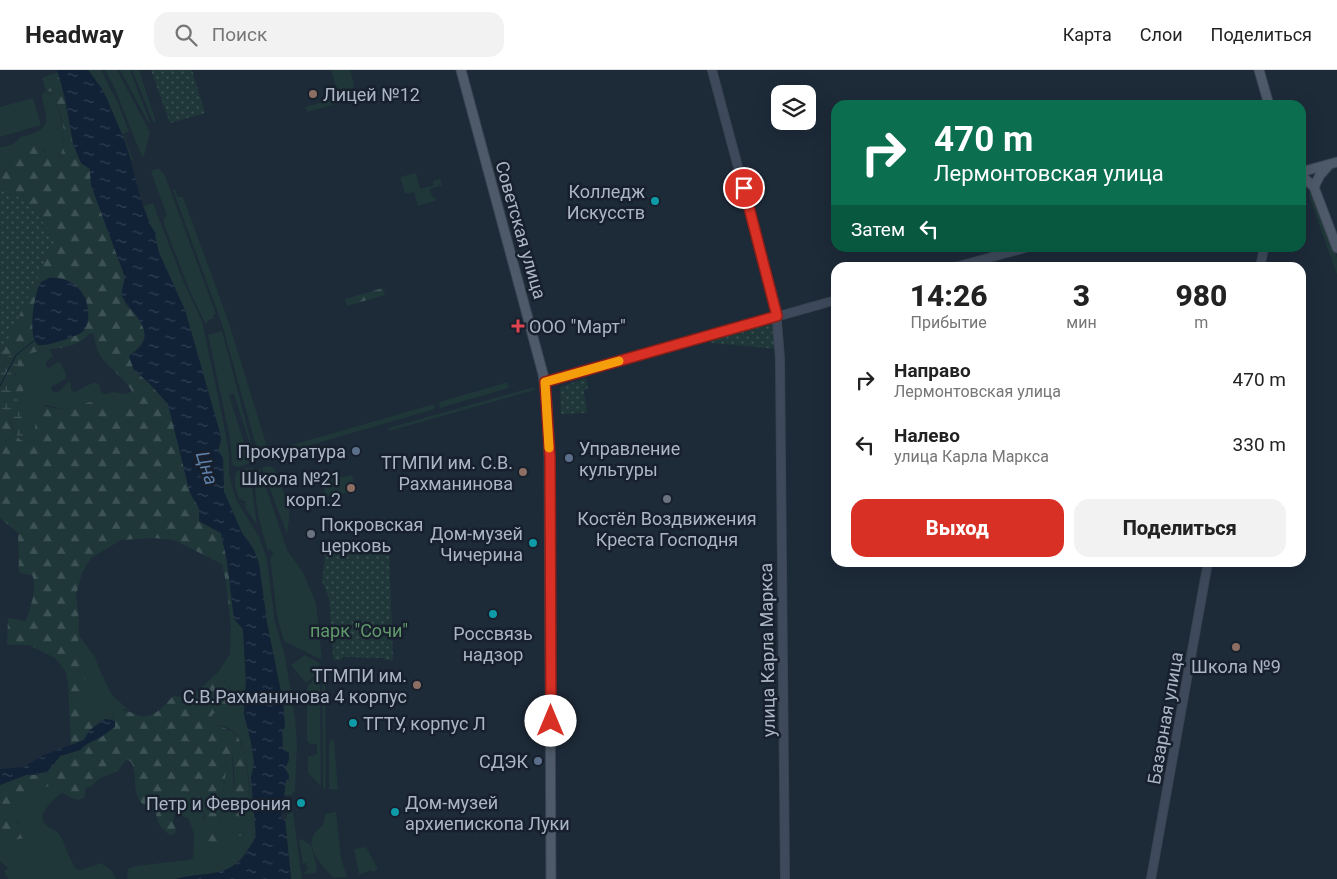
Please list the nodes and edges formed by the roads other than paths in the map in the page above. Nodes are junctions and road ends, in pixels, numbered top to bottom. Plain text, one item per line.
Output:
1 (461, 70) edge
2 (712, 70) edge
3 (1259, 70) edge
4 (1268, 100) edge
5 (1335, 162) edge
6 (1306, 171) edge
7 (1306, 178) edge
8 (1314, 187) junction
9 (1337, 248) edge
10 (1010, 252) edge
11 (974, 262) edge
12 (831, 301) edge
13 (777, 316) junction
14 (545, 382) junction
15 (1207, 567) edge
16 (551, 879) edge
17 (785, 879) edge
18 (1151, 879) edge

1 - 14 main road, Советская улица
2 - 13 main road, улица Карла Маркса
3 - 4 main road
5 - 6 main road
5 - 8 main road
7 - 8 main road
8 - 9 main road
10 - 11 main road
12 - 13 main road
13 - 14 main road
13 - 17 main road, улица Карла Маркса
14 - 16 main road, Советская улица
15 - 18 main road, Базарная улица

